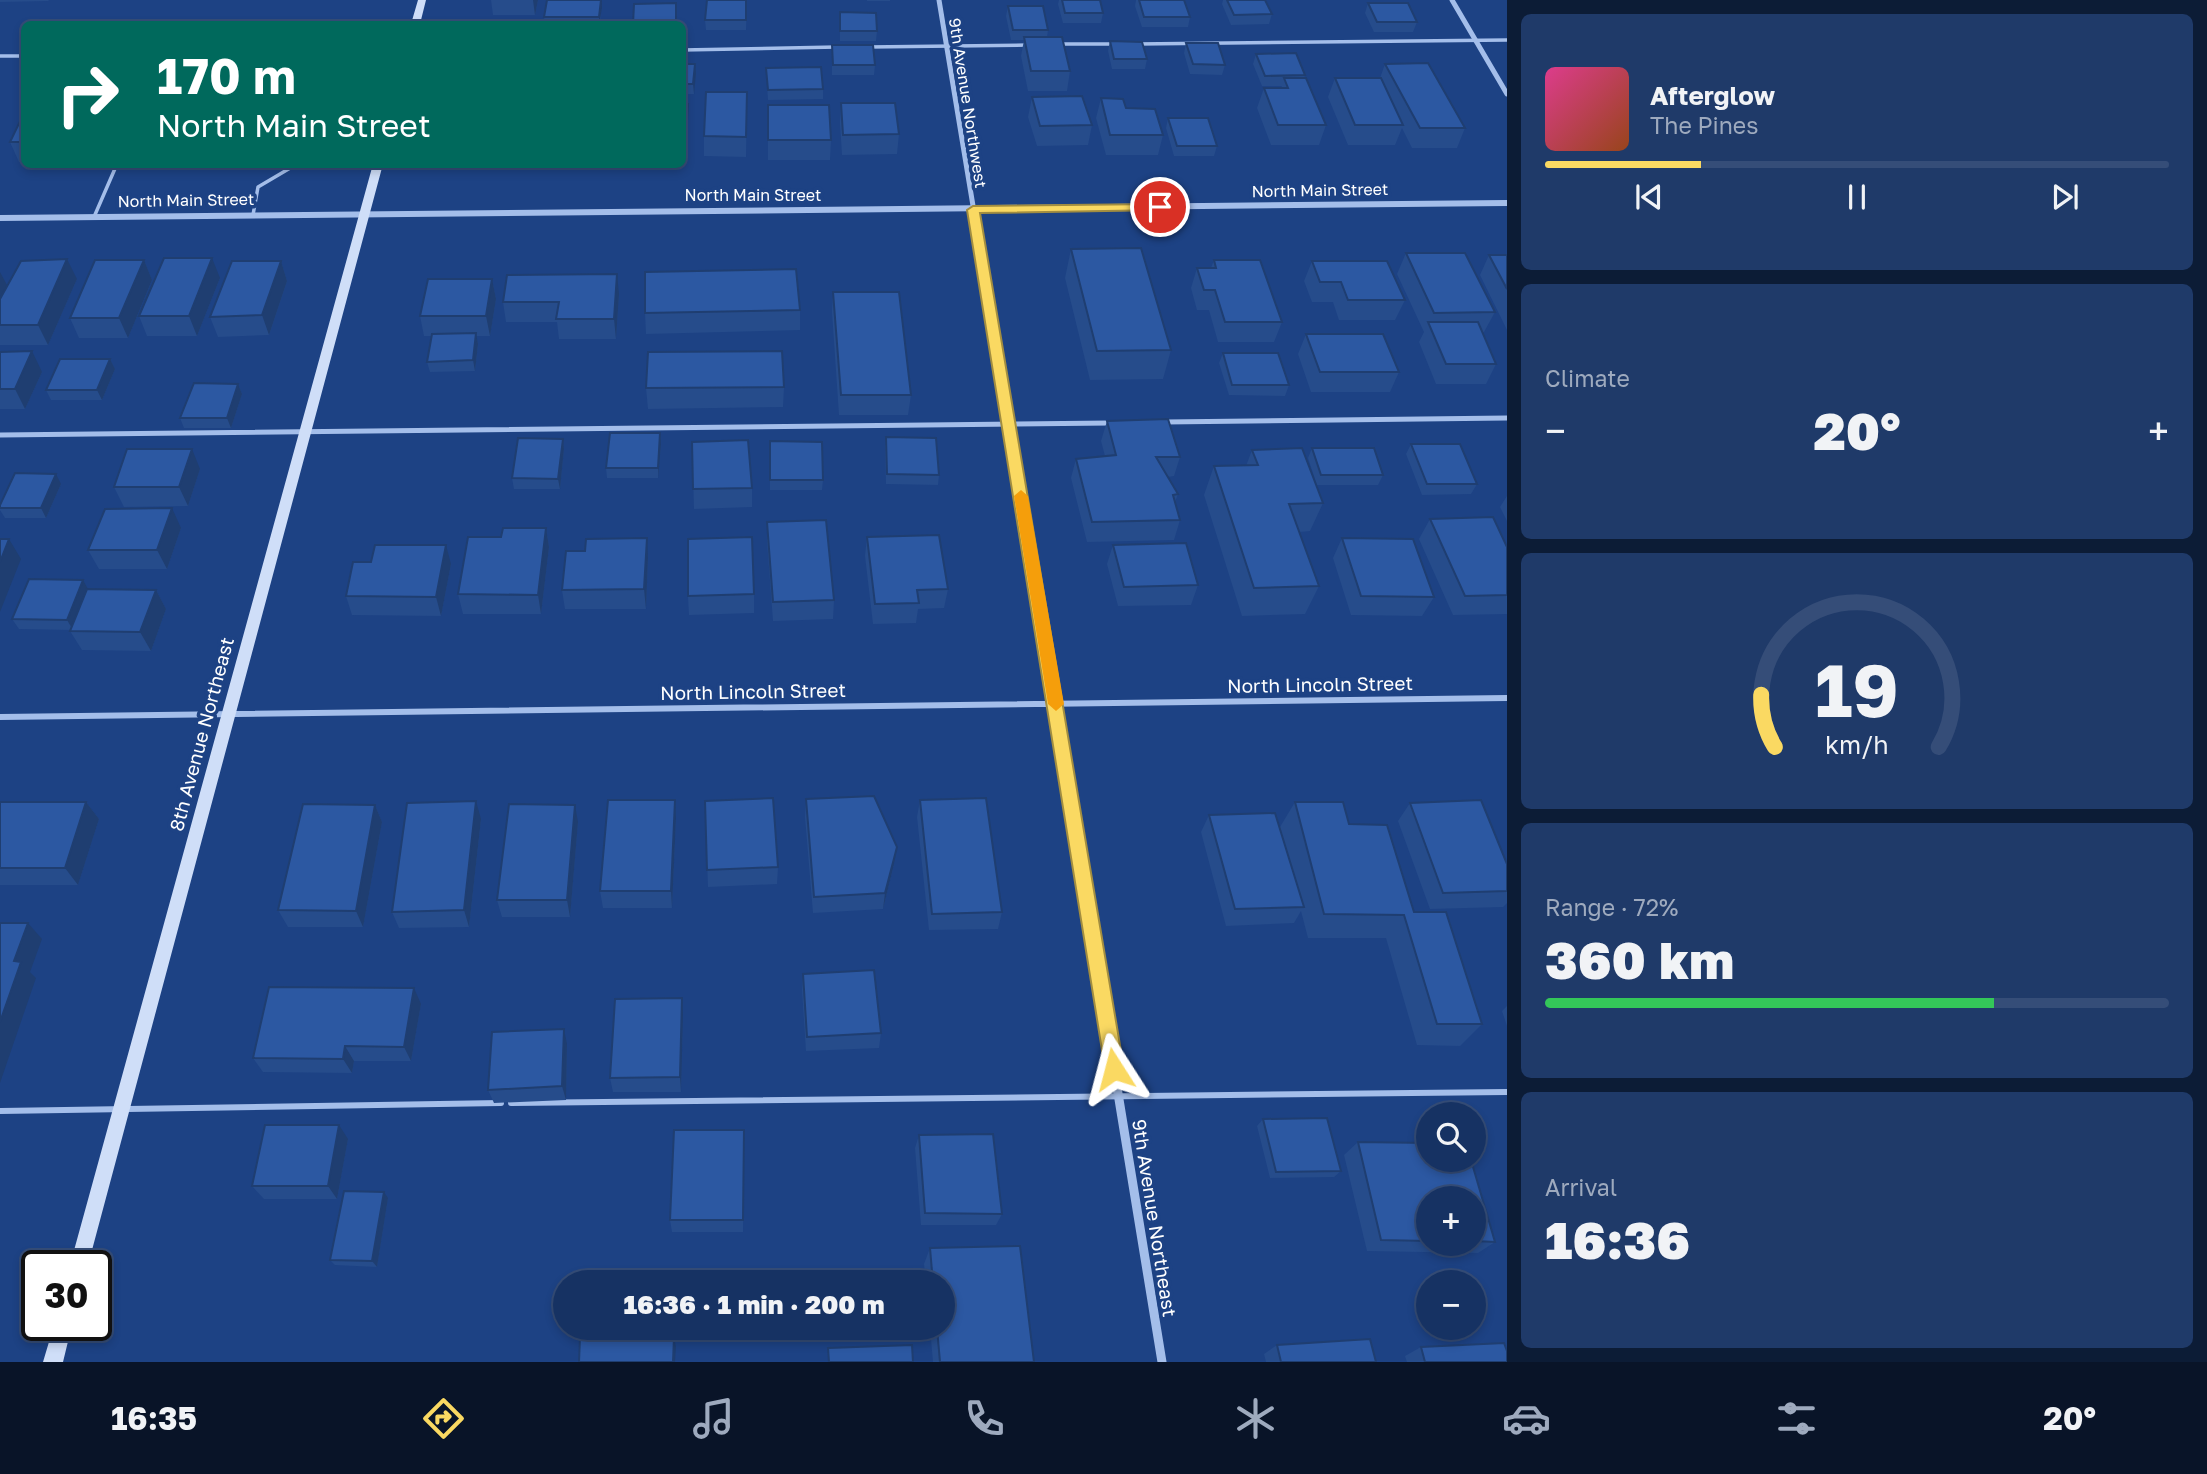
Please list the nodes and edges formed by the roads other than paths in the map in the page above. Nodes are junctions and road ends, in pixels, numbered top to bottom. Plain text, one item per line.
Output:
1 (422, 0) edge
2 (939, 0) edge
3 (1452, 0) edge
4 (416, 21) edge
5 (1475, 40) junction
6 (1507, 40) edge
7 (1114, 44) edge
8 (1128, 44) edge
9 (1030, 45) edge
10 (1044, 45) edge
11 (947, 46) junction
12 (849, 47) edge
13 (863, 47) edge
14 (686, 50) edge
15 (0, 56) edge
16 (21, 56) edge
17 (1507, 94) edge
18 (115, 168) edge
19 (290, 168) edge
20 (377, 168) edge
21 (1507, 203) edge
22 (973, 210) junction
23 (365, 214) junction
24 (253, 215) junction
25 (94, 217) junction
26 (0, 218) edge
27 (1507, 418) edge
28 (1161, 422) edge
29 (1120, 423) edge
30 (1009, 424) junction
31 (304, 431) junction
32 (0, 435) edge
33 (1507, 698) edge
34 (1056, 704) junction
35 (229, 713) junction
36 (0, 717) edge
37 (1507, 1092) edge
38 (1118, 1096) junction
39 (123, 1107) junction
40 (0, 1111) edge
41 (83, 1250) edge
42 (59, 1341) edge
43 (53, 1362) edge
44 (1162, 1362) edge

1 - 4 main road
2 - 11 street, 9th Avenue Northwest
3 - 5 street
5 - 6 lane
5 - 8 lane
5 - 17 street
7 - 10 lane
9 - 11 lane
11 - 13 lane
11 - 22 street, 9th Avenue Northwest
12 - 14 lane
15 - 16 lane
18 - 25 lane
19 - 24 lane
20 - 23 main road, 8th Avenue Northeast
21 - 22 street, North Main Street
22 - 23 street, North Main Street
22 - 30 street, 9th Avenue Northeast
23 - 24 street, North Main Street
23 - 31 main road, 8th Avenue Northeast
24 - 25 street, North Main Street
25 - 26 street, North Main Street
27 - 28 lane
29 - 30 lane
30 - 31 lane
30 - 34 street, 9th Avenue Northeast
31 - 32 lane
31 - 35 main road, 8th Avenue Northeast
33 - 34 street, North Lincoln Street
34 - 35 street, North Lincoln Street
34 - 38 street, 9th Avenue Northeast
35 - 36 street, North Lincoln Street
35 - 39 main road, 8th Avenue Northeast
37 - 38 lane
38 - 39 lane
38 - 44 street, 9th Avenue Northeast
39 - 40 lane
39 - 41 main road, 8th Avenue Northeast
42 - 43 main road

